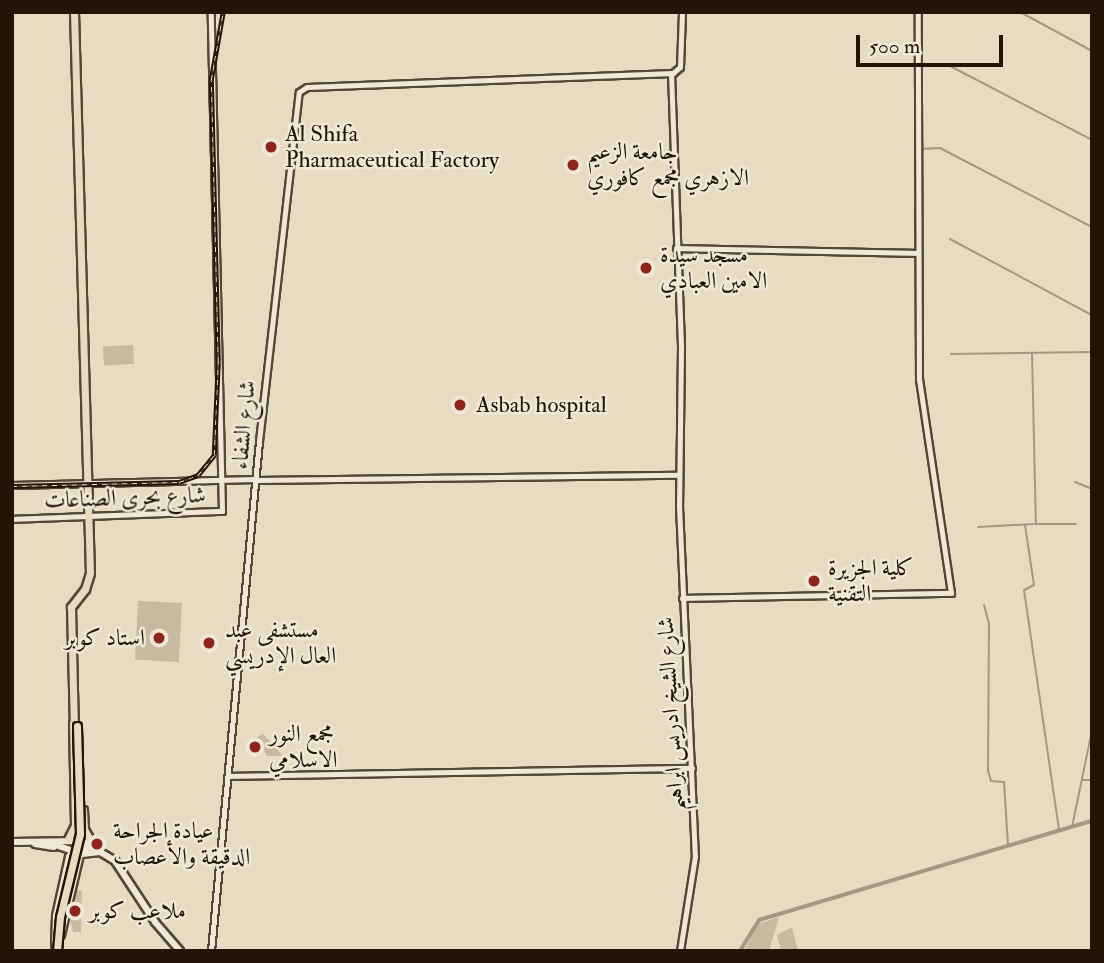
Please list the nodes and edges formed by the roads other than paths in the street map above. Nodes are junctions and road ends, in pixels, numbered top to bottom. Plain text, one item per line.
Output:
1 (75, 12) edge
2 (211, 12) edge
3 (682, 12) edge
4 (918, 12) edge
5 (671, 73) junction
6 (676, 248) junction
7 (918, 253) junction
8 (678, 475) junction
9 (222, 480) junction
10 (256, 480) junction
11 (88, 483) junction
12 (12, 485) edge
13 (89, 516) junction
14 (12, 519) edge
15 (682, 598) junction
16 (76, 723) junction
17 (692, 767) junction
18 (228, 774) junction
19 (68, 839) junction
20 (12, 843) edge
21 (81, 847) junction
22 (94, 850) junction
23 (70, 854) junction
24 (77, 867) junction
25 (56, 948) edge
26 (180, 951) edge
27 (211, 951) edge
28 (680, 951) edge

1 - 11 main road
2 - 9 street, شارع بحرى الصناعات
3 - 5 street, شارع الشيخ ادريس ابراهيم
4 - 7 street
5 - 6 street, شارع الشيخ ادريس ابراهيم
5 - 10 street, شارع الشفاء
6 - 7 street
6 - 8 street, شارع الشيخ ادريس ابراهيم
7 - 15 street
8 - 10 street
8 - 15 street, شارع الشيخ ادريس ابراهيم
9 - 10 street
9 - 11 street
9 - 13 street, شارع بحرى الصناعات
10 - 18 street, شارع الشفاء
11 - 12 street
11 - 13 main road
13 - 14 street, شارع بحرى الصناعات
13 - 16 main road
15 - 17 street, شارع الشيخ ادريس ابراهيم
16 - 19 main road
16 - 22 main road
16 - 25 main road, bridge
17 - 18 street
17 - 28 street, شارع الشيخ ادريس ابراهيم
18 - 27 street, شارع الشفاء
19 - 20 main road
19 - 21 main road
20 - 23 main road
21 - 22 main road
21 - 22 main road
21 - 23 main road
21 - 24 main road
22 - 24 main road
22 - 26 main road
23 - 25 main road
24 - 25 main road

